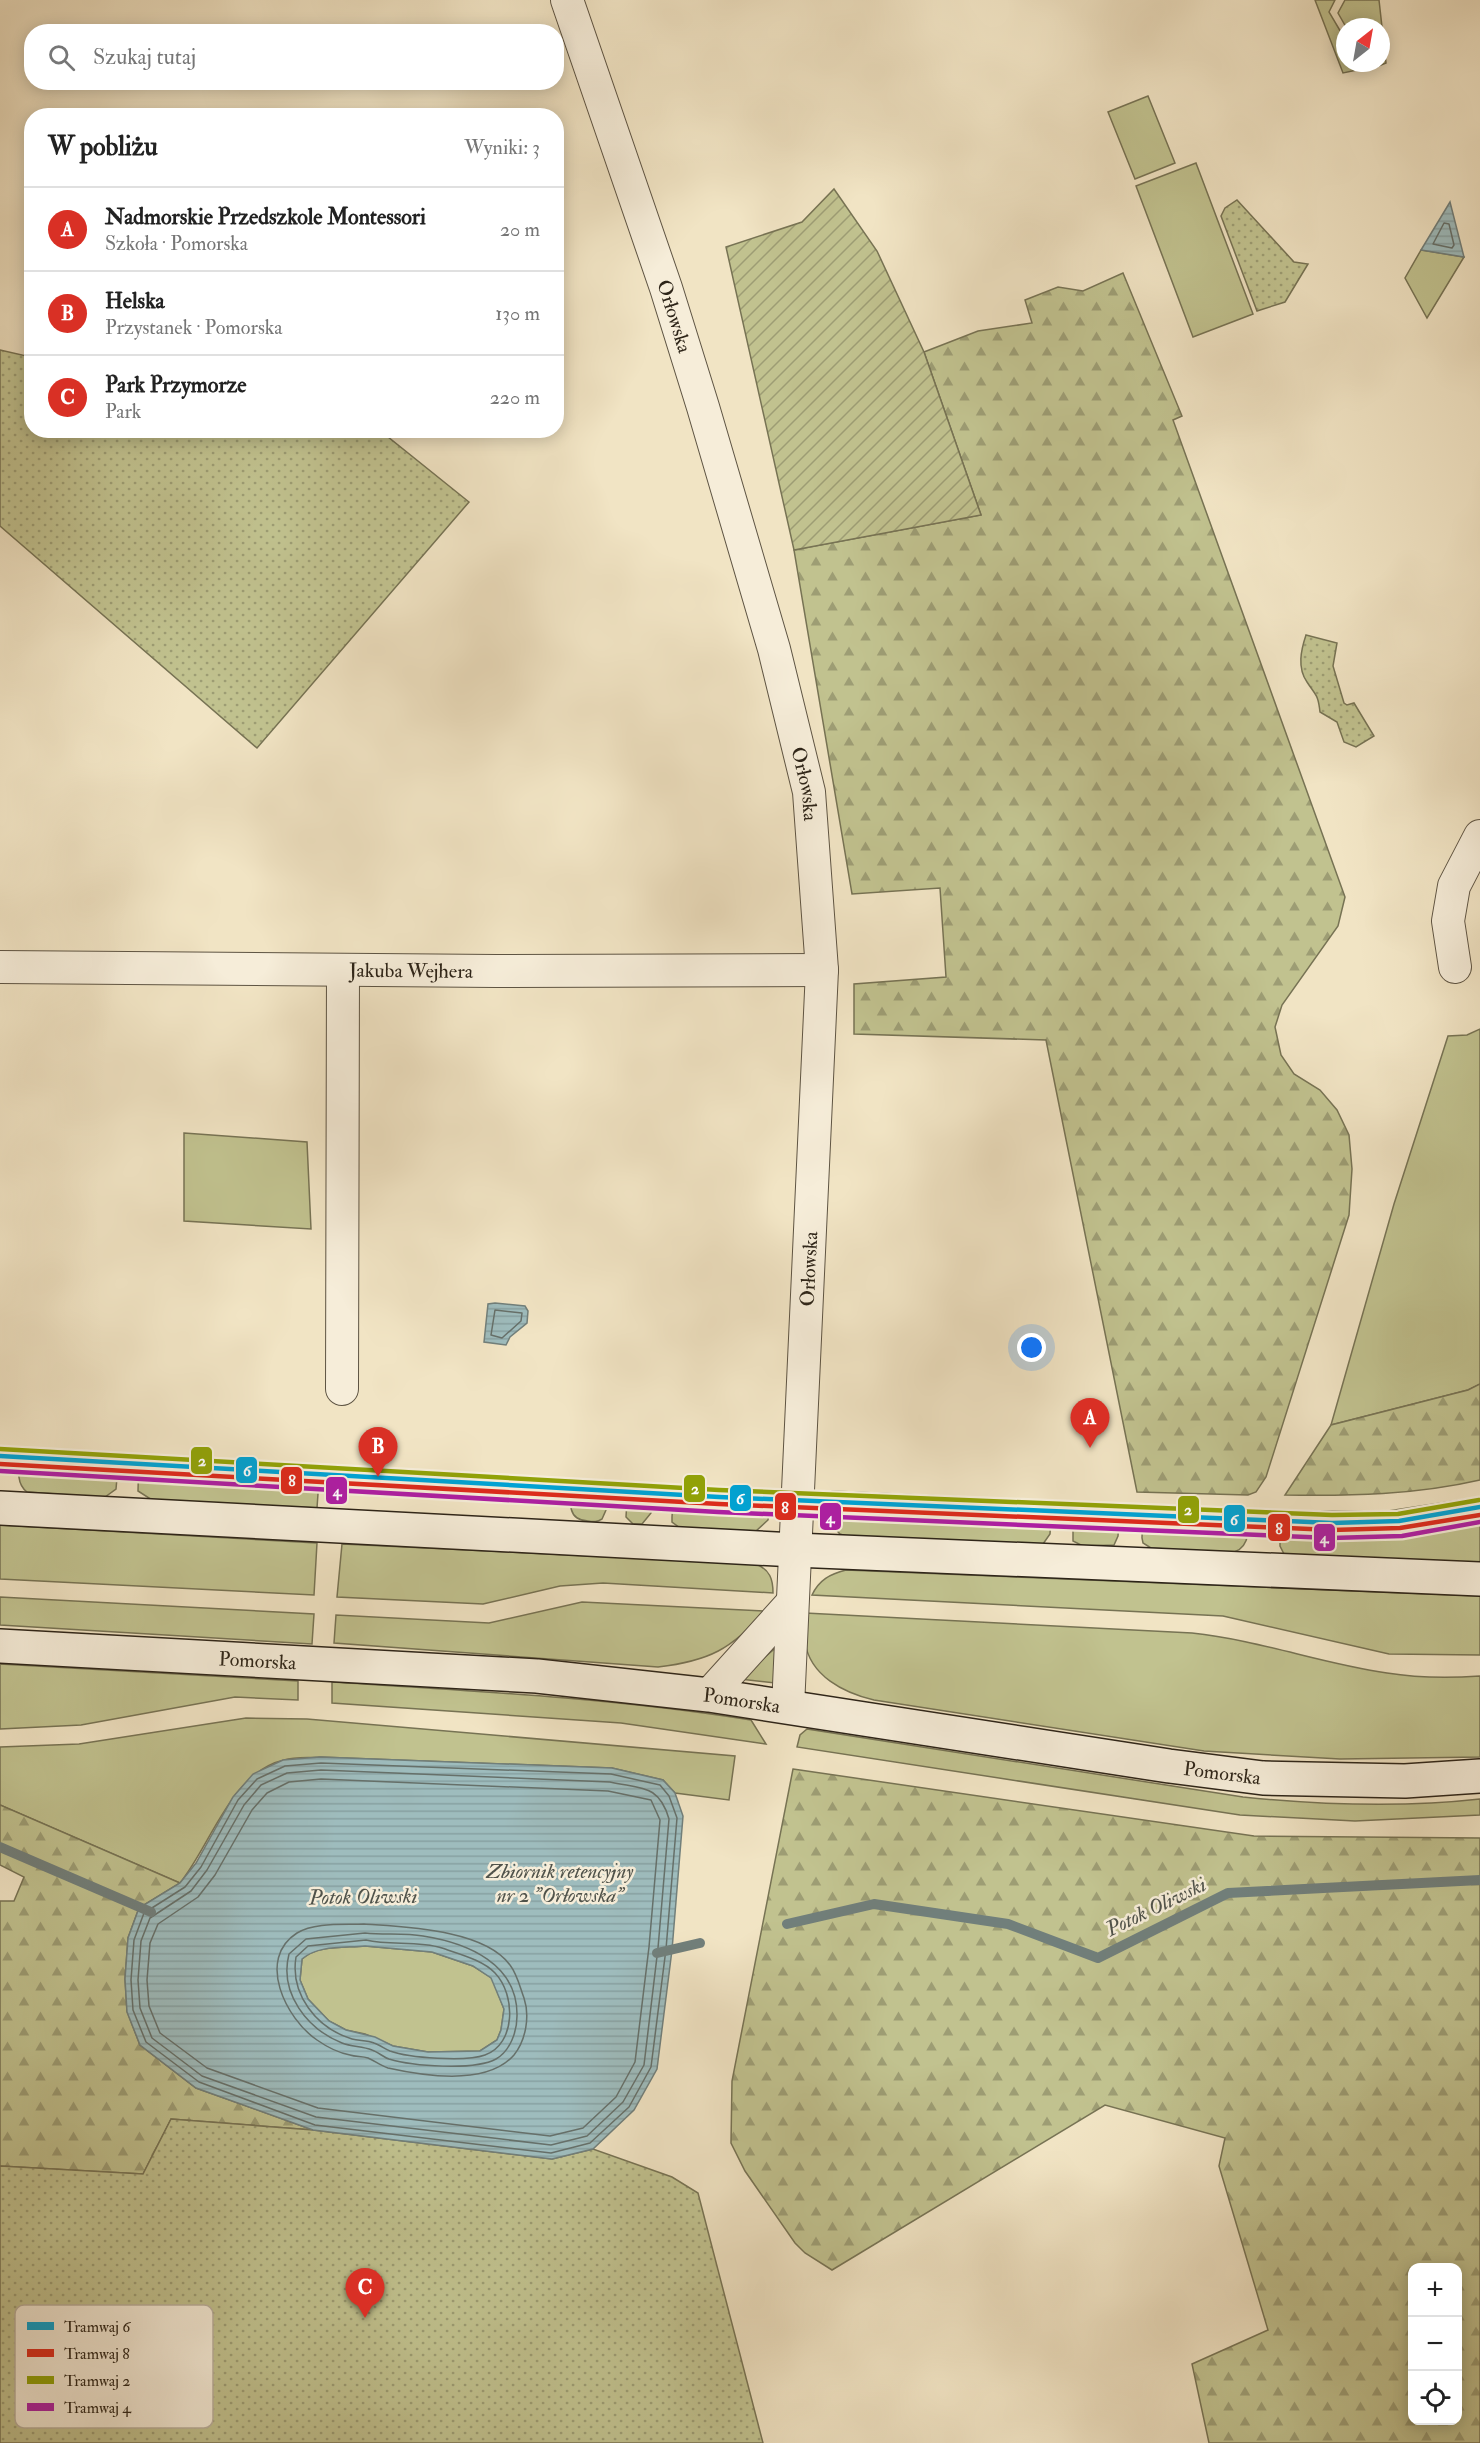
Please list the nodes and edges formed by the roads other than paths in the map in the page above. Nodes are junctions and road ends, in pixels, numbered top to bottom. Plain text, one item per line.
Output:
1 (567, 0) edge
2 (1480, 836) edge
3 (0, 967) edge
4 (1455, 967) dead end
5 (343, 970) junction
6 (822, 970) junction
7 (342, 1389) dead end
8 (0, 1508) edge
9 (795, 1550) junction
10 (1480, 1579) edge
11 (792, 1603) junction
12 (0, 1646) edge
13 (709, 1695) junction
14 (788, 1707) junction
15 (1480, 1776) edge

1 - 6 street, Orłowska
2 - 4 street
3 - 5 street, Jakuba Wejhera
5 - 6 street, Jakuba Wejhera
5 - 7 street
6 - 9 street, Orłowska
8 - 9 street
9 - 10 street
9 - 11 street, Orłowska
11 - 13 street
11 - 14 street, Orłowska
12 - 13 street, Pomorska
13 - 14 street, Pomorska
14 - 15 street, Pomorska

